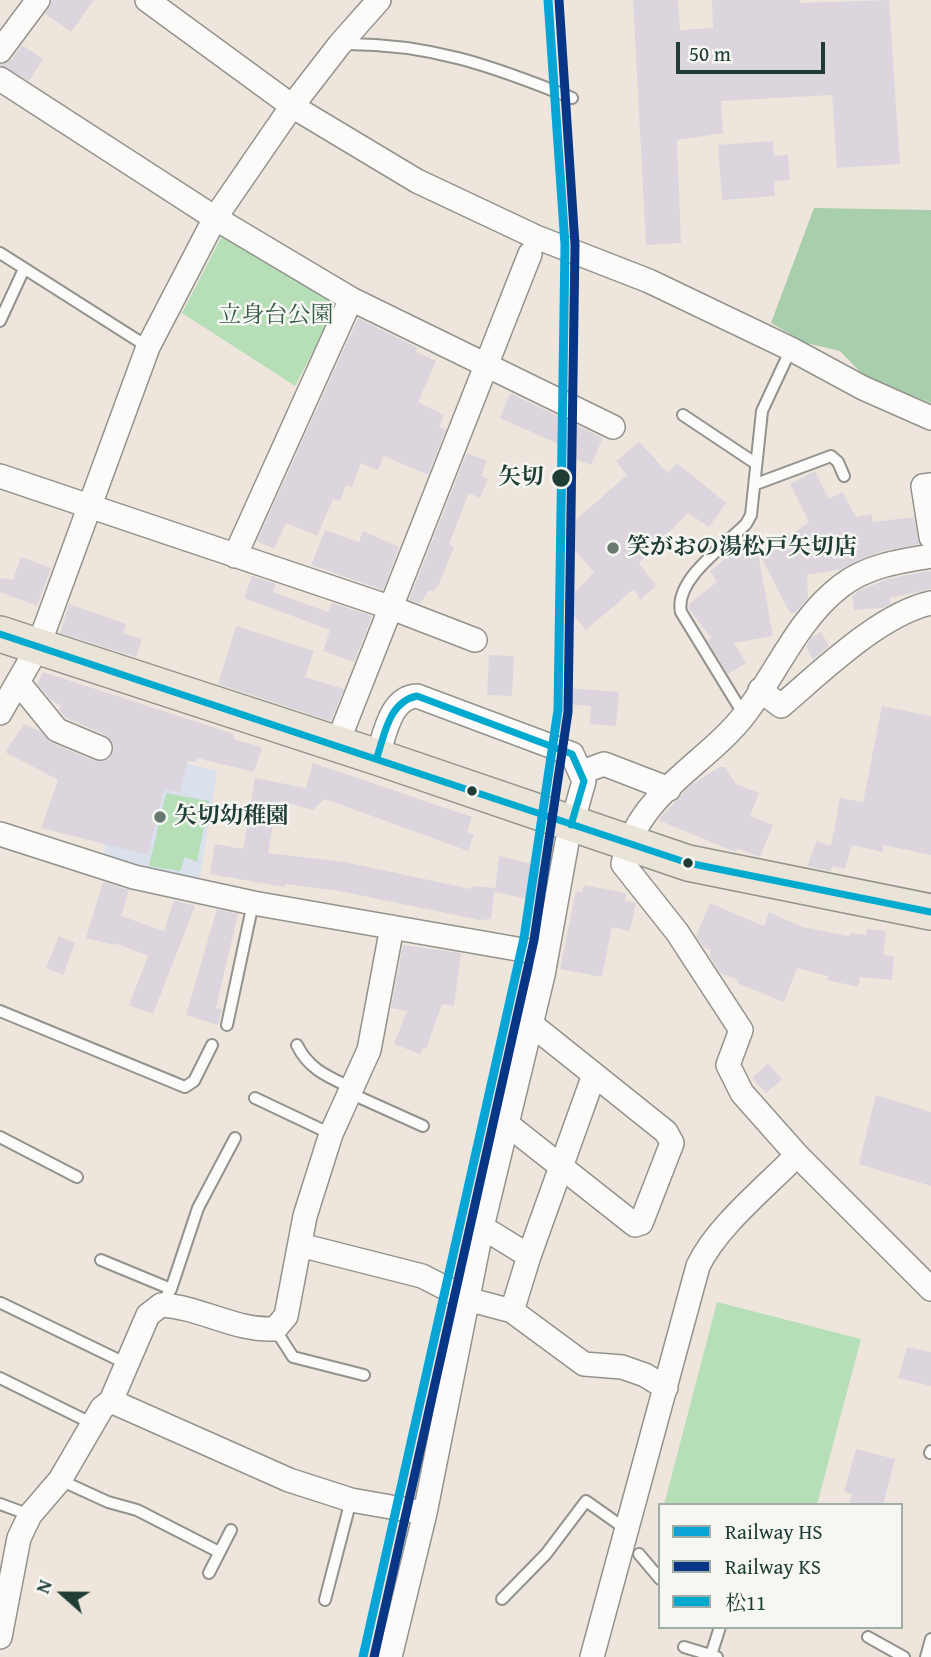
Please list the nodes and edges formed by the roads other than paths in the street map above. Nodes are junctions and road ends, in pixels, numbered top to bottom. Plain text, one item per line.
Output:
1 (38, 0) edge
2 (148, 0) edge
3 (379, 0) edge
4 (340, 44) junction
5 (0, 51) edge
6 (0, 79) edge
7 (572, 98) dead end
8 (292, 106) junction
9 (215, 218) junction
10 (0, 253) edge
11 (530, 254) dead end
12 (24, 269) junction
13 (351, 299) junction
14 (0, 321) edge
15 (148, 347) junction
16 (791, 349) junction
17 (486, 366) junction
18 (683, 415) dead end
19 (931, 418) edge
20 (613, 428) dead end
21 (755, 463) junction
22 (0, 476) edge
23 (844, 476) dead end
24 (756, 484) junction
25 (931, 485) edge
26 (89, 505) junction
27 (931, 537) edge
28 (235, 556) junction
29 (931, 556) edge
30 (931, 603) edge
31 (392, 608) junction
32 (0, 634) edge
33 (475, 640) dead end
34 (38, 647) junction
35 (19, 682) junction
36 (760, 690) junction
37 (0, 713) edge
38 (744, 715) junction
39 (337, 744) junction
40 (100, 748) dead end
41 (377, 757) junction
42 (582, 772) junction
43 (669, 789) junction
44 (571, 825) junction
45 (0, 834) edge
46 (628, 845) junction
47 (253, 902) junction
48 (931, 912) edge
49 (392, 927) junction
50 (546, 954) junction
51 (0, 1011) edge
52 (531, 1024) junction
53 (228, 1025) dead end
54 (212, 1045) dead end
55 (297, 1045) dead end
56 (594, 1075) junction
57 (353, 1091) junction
58 (255, 1098) dead end
59 (506, 1124) junction
60 (423, 1126) dead end
61 (331, 1135) junction
62 (0, 1137) edge
63 (234, 1138) dead end
64 (797, 1155) junction
65 (560, 1166) junction
66 (77, 1177) dead end
67 (482, 1227) junction
68 (300, 1245) junction
69 (529, 1256) junction
70 (101, 1260) dead end
71 (931, 1289) edge
72 (166, 1296) junction
73 (467, 1299) junction
74 (1, 1303) edge
75 (512, 1311) junction
76 (275, 1329) junction
77 (125, 1363) junction
78 (364, 1375) dead end
79 (0, 1378) edge
80 (666, 1388) junction
81 (111, 1401) junction
82 (93, 1424) junction
83 (60, 1480) junction
84 (351, 1500) junction
85 (0, 1504) edge
86 (425, 1513) junction
87 (30, 1515) junction
88 (230, 1530) dead end
89 (627, 1531) junction
90 (219, 1552) junction
91 (639, 1554) dead end
92 (209, 1573) dead end
93 (658, 1577) edge
94 (502, 1599) dead end
95 (325, 1600) dead end
96 (719, 1629) edge
97 (0, 1637) edge
98 (868, 1637) dead end
99 (931, 1639) edge
100 (684, 1647) dead end
101 (714, 1656) edge
102 (390, 1657) edge
103 (592, 1657) edge
104 (904, 1657) edge
105 (926, 1657) edge

1 - 5 street
2 - 8 street
3 - 4 street
4 - 7 lane
4 - 8 street
6 - 9 street
8 - 9 street
8 - 16 street
9 - 13 street
9 - 15 street
10 - 12 lane
11 - 17 street
12 - 14 lane
12 - 15 lane
13 - 17 street
13 - 28 street
15 - 26 street
16 - 19 street
16 - 21 lane
17 - 20 street
17 - 31 street
18 - 21 lane
21 - 24 lane
22 - 26 street
23 - 24 lane
24 - 38 lane
25 - 27 street
26 - 28 street
26 - 34 street
28 - 31 street
29 - 36 street
30 - 36 street
31 - 33 street
31 - 39 street
32 - 34 main road
34 - 35 street
34 - 39 main road
35 - 37 street
35 - 40 street
36 - 38 street
38 - 43 street
39 - 41 main road
41 - 42 street
41 - 44 main road
42 - 43 street
42 - 44 street
43 - 46 street
44 - 46 main road
44 - 50 street
45 - 47 street
46 - 48 main road
46 - 64 street
47 - 49 street
47 - 53 lane
49 - 50 street
49 - 57 street
50 - 52 street
51 - 54 lane
52 - 56 street
52 - 59 street
55 - 57 lane
56 - 65 street
56 - 65 street
57 - 60 lane
57 - 61 street
58 - 61 lane
59 - 65 street
59 - 67 street
61 - 68 street
62 - 66 lane
63 - 72 lane
64 - 71 street
64 - 80 street
65 - 69 street
67 - 69 street
67 - 73 street
68 - 73 street
68 - 76 street
69 - 75 street
70 - 72 lane
72 - 76 street
72 - 77 street
73 - 75 street
73 - 86 street
74 - 77 lane
75 - 80 street
76 - 78 lane
77 - 81 street
79 - 82 lane
80 - 89 street
81 - 82 street
81 - 84 street
82 - 83 street
83 - 87 street
83 - 90 lane
84 - 86 street
84 - 95 lane
85 - 87 lane
86 - 102 street
87 - 97 street
88 - 90 lane
89 - 94 lane
89 - 103 street
90 - 92 lane
91 - 93 lane
96 - 101 lane
98 - 104 lane
99 - 105 lane
100 - 101 lane

